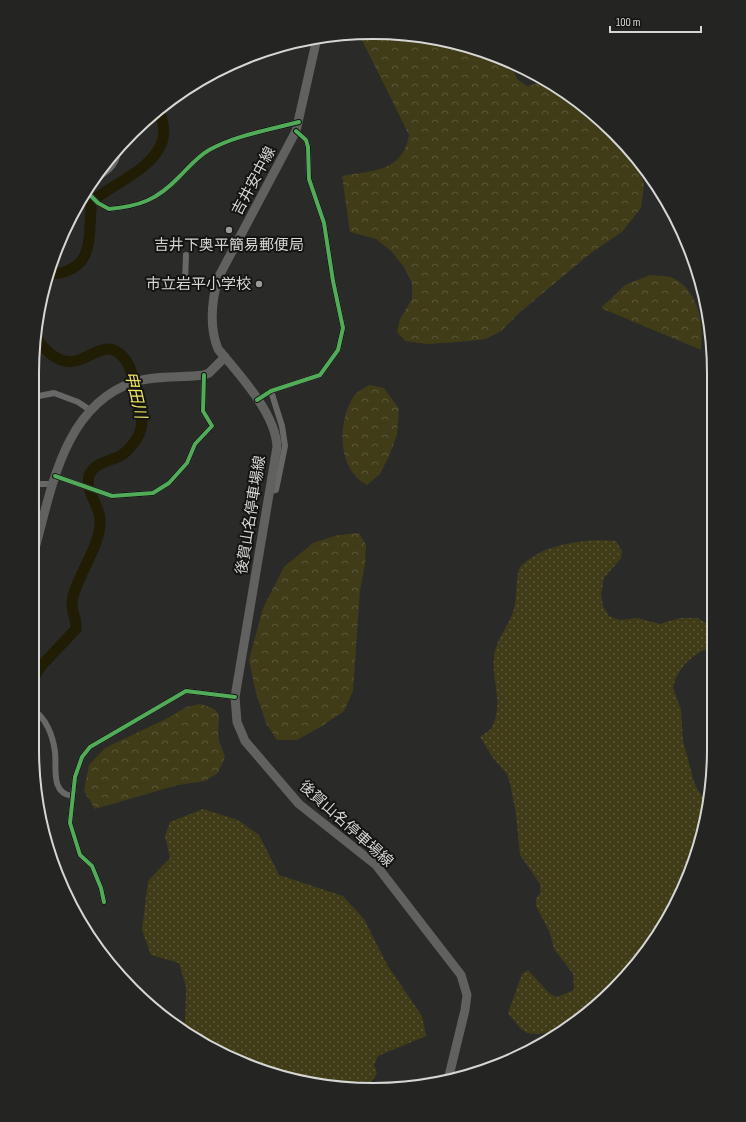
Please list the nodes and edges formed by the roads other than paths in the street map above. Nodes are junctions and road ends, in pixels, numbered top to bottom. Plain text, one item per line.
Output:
1 (316, 44) edge
2 (299, 122) junction
3 (296, 131) junction
4 (118, 158) edge
5 (107, 172) edge
6 (90, 195) edge
7 (186, 255) dead end
8 (185, 281) dead end
9 (225, 357) junction
10 (204, 375) junction
11 (271, 391) junction
12 (39, 396) edge
13 (257, 400) junction
14 (90, 410) junction
15 (54, 480) junction
16 (39, 483) edge
17 (269, 491) junction
18 (39, 534) edge
19 (235, 697) junction
20 (39, 714) edge
21 (72, 796) junction
22 (104, 902) dead end
23 (449, 1074) edge

1 - 2 main road, 吉井安中線
2 - 3 main road, 吉井安中線
2 - 6 street
3 - 9 main road, 吉井安中線
3 - 11 street
4 - 5 street
7 - 8 street
9 - 10 main road
9 - 13 main road, 後賀山名停車場線
10 - 14 main road
10 - 15 street
11 - 13 street
11 - 17 street
12 - 14 street
13 - 17 main road, 後賀山名停車場線
14 - 15 main road
15 - 16 street
15 - 18 main road
17 - 19 main road, 後賀山名停車場線
19 - 21 street
19 - 23 main road, 後賀山名停車場線
20 - 21 street
21 - 22 street

